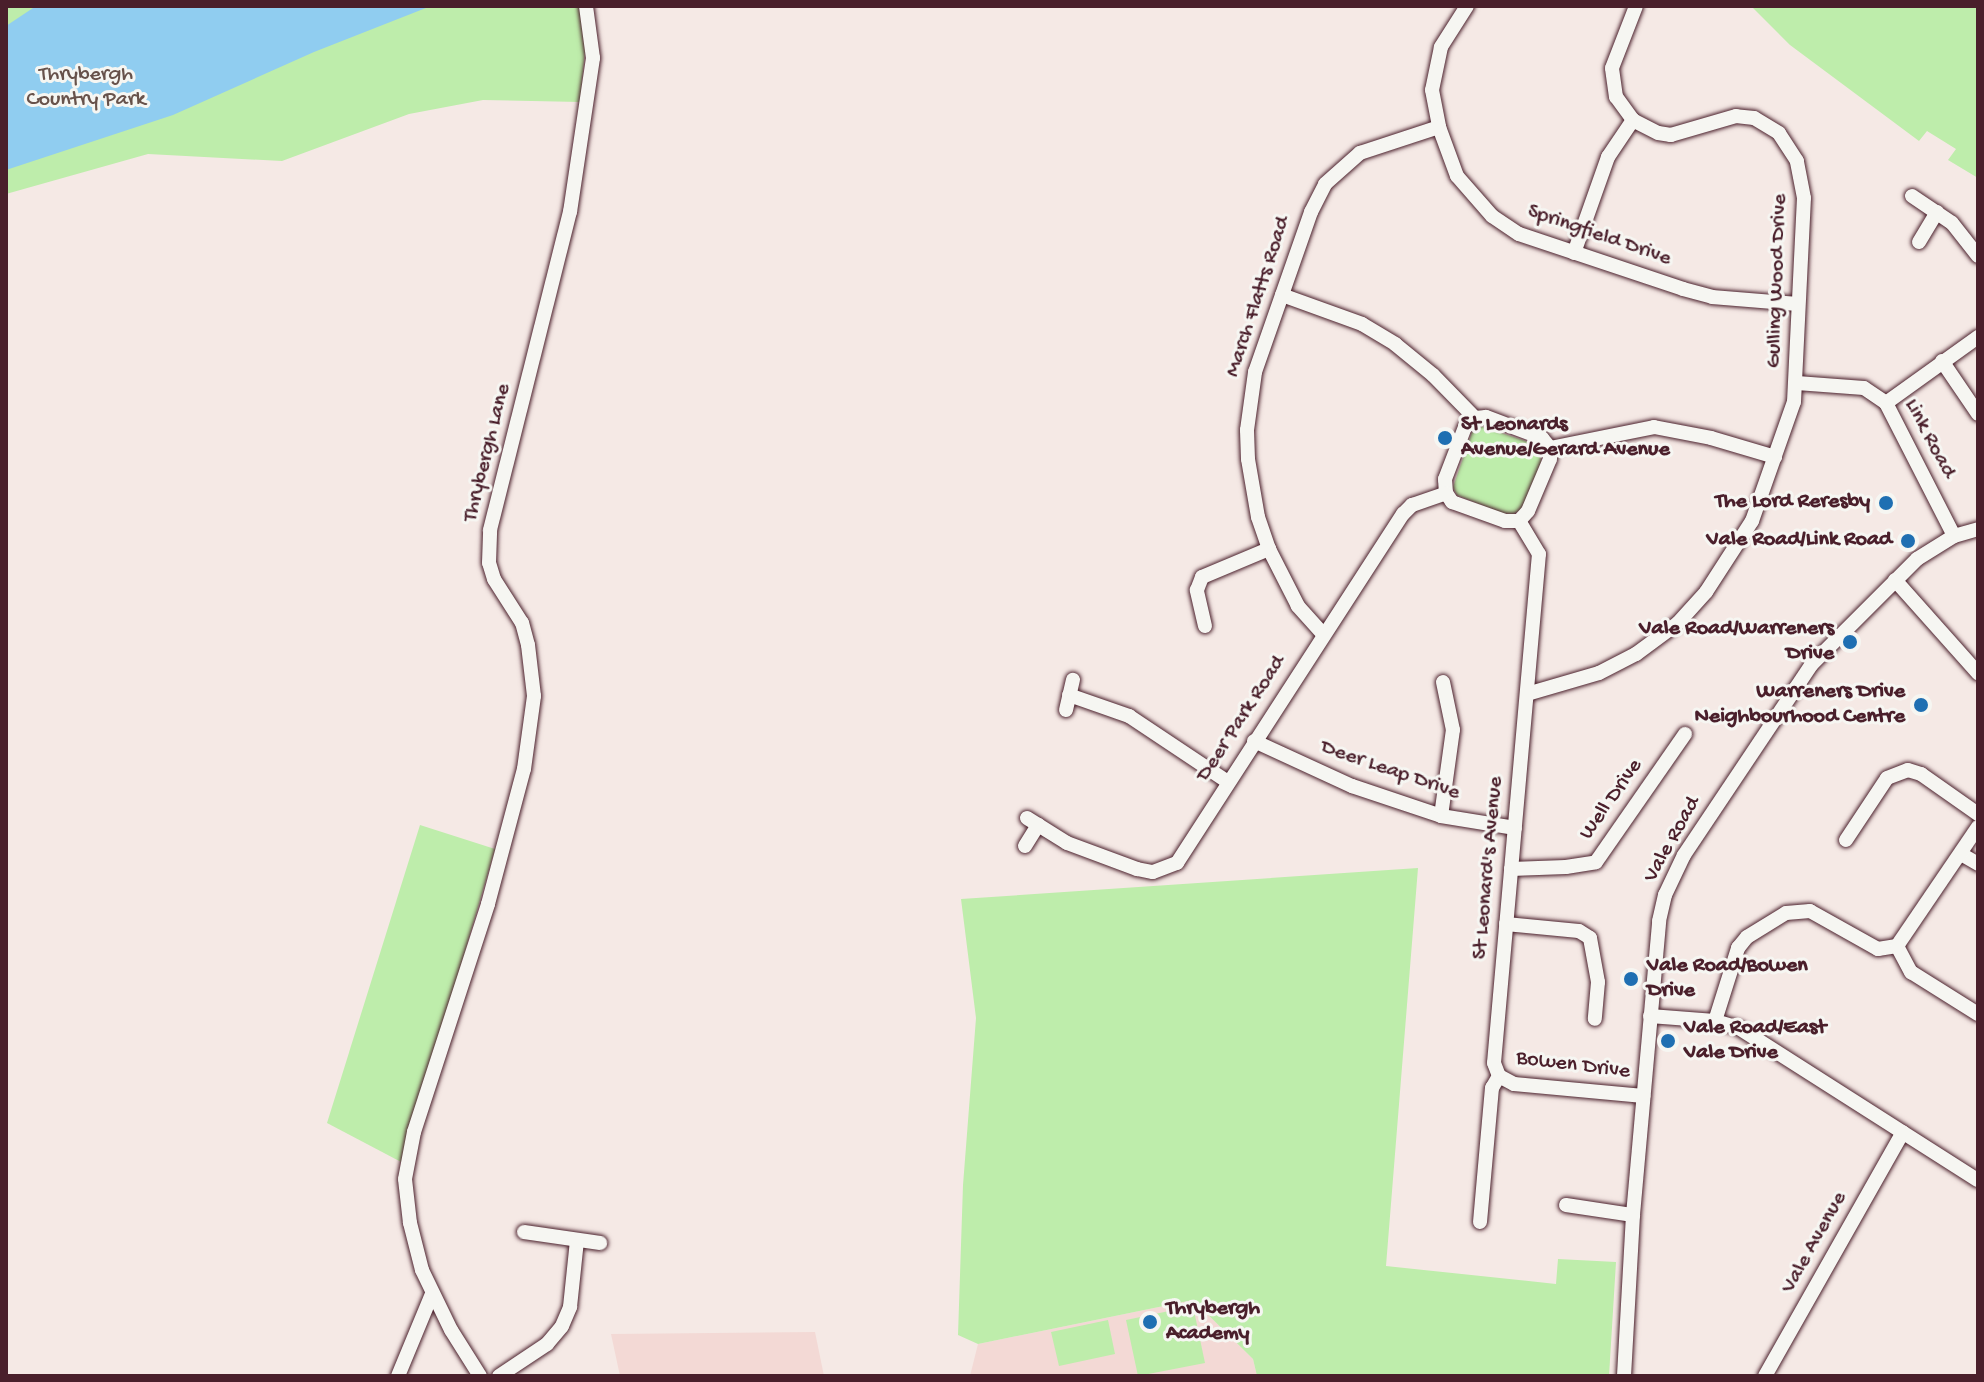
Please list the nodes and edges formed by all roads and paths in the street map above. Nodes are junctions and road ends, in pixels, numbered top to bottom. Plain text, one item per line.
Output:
1 (586, 6) edge
2 (1467, 6) edge
3 (1636, 6) edge
4 (1633, 120) junction
5 (1439, 127) junction
6 (1912, 196) dead end
7 (1937, 212) junction
8 (1919, 242) dead end
9 (1574, 253) junction
10 (1978, 256) edge
11 (1282, 295) junction
12 (1798, 304) junction
13 (1978, 337) edge
14 (1942, 361) junction
15 (1797, 383) junction
16 (1886, 403) junction
17 (1978, 414) edge
18 (1475, 418) junction
19 (1550, 448) junction
20 (1775, 457) junction
21 (1446, 493) junction
22 (1519, 521) junction
23 (1978, 529) edge
24 (1954, 536) junction
25 (1269, 549) junction
26 (1895, 580) junction
27 (1205, 626) dead end
28 (1323, 634) junction
29 (1978, 673) edge
30 (1443, 682) dead end
31 (1527, 694) junction
32 (1066, 710) dead end
33 (1685, 734) dead end
34 (1254, 741) junction
35 (1228, 782) junction
36 (1978, 814) edge
37 (1441, 816) junction
38 (1978, 827) edge
39 (1515, 828) junction
40 (1846, 840) dead end
41 (1025, 846) dead end
42 (1961, 854) junction
43 (1978, 864) edge
44 (1511, 869) junction
45 (1506, 924) junction
46 (1897, 946) junction
47 (1978, 1014) edge
48 (1650, 1016) junction
49 (1595, 1019) dead end
50 (1715, 1021) junction
51 (1499, 1076) junction
52 (1643, 1096) junction
53 (1903, 1132) junction
54 (1978, 1180) edge
55 (1566, 1205) dead end
56 (1633, 1215) junction
57 (1480, 1222) dead end
58 (524, 1232) dead end
59 (577, 1240) junction
60 (600, 1243) dead end
61 (432, 1294) junction
62 (398, 1376) edge
63 (480, 1376) edge
64 (499, 1376) edge
65 (1624, 1376) edge
66 (1765, 1376) edge

1 - 61 street, Thrybergh Lane
2 - 5 street
3 - 4 street
4 - 9 street
4 - 12 street, Gulling Wood Drive
5 - 9 street, Springfield Drive
5 - 11 street, March Flatts Road
6 - 7 street
7 - 8 street
7 - 10 street
9 - 12 street, Springfield Drive
11 - 18 street
11 - 25 street, March Flatts Road
12 - 15 street, Gulling Wood Drive
13 - 14 street
14 - 16 street
14 - 17 street
15 - 16 street, Link Road
15 - 20 street, Gulling Wood Drive
16 - 24 street, Link Road
18 - 19 street
18 - 21 street
19 - 20 street
19 - 22 street
20 - 31 street, Gulling Wood Drive
21 - 22 street
21 - 28 street, Deer Park Road
22 - 31 street, St Leonard's Avenue
23 - 24 street, Vale Road
24 - 26 street, Vale Road
25 - 27 street
25 - 28 street, March Flatts Road
26 - 29 street
26 - 48 street, Vale Road
28 - 34 street, Deer Park Road
30 - 37 street
31 - 39 street, St Leonard's Avenue
32 - 35 street
33 - 44 street, Well Drive
34 - 35 street, Deer Park Road
34 - 37 street, Deer Leap Drive
35 - 41 street, Deer Park Road
36 - 40 street
37 - 39 street, Deer Leap Drive
38 - 42 street
39 - 44 street, St Leonard's Avenue
42 - 43 street
42 - 46 street
44 - 45 street, St Leonard's Avenue
45 - 49 street
45 - 51 street, St Leonard's Avenue
46 - 47 street
46 - 50 street
48 - 50 street
48 - 52 street, Vale Road
50 - 53 street
51 - 52 street, Bowen Drive
51 - 57 street, St Leonard's Avenue
52 - 56 street, Vale Road
53 - 54 street
53 - 66 street, Vale Avenue
55 - 56 street
56 - 65 street, Vale Road
58 - 59 street
59 - 60 street
59 - 64 street
61 - 62 street
61 - 63 street, Thrybergh Lane

